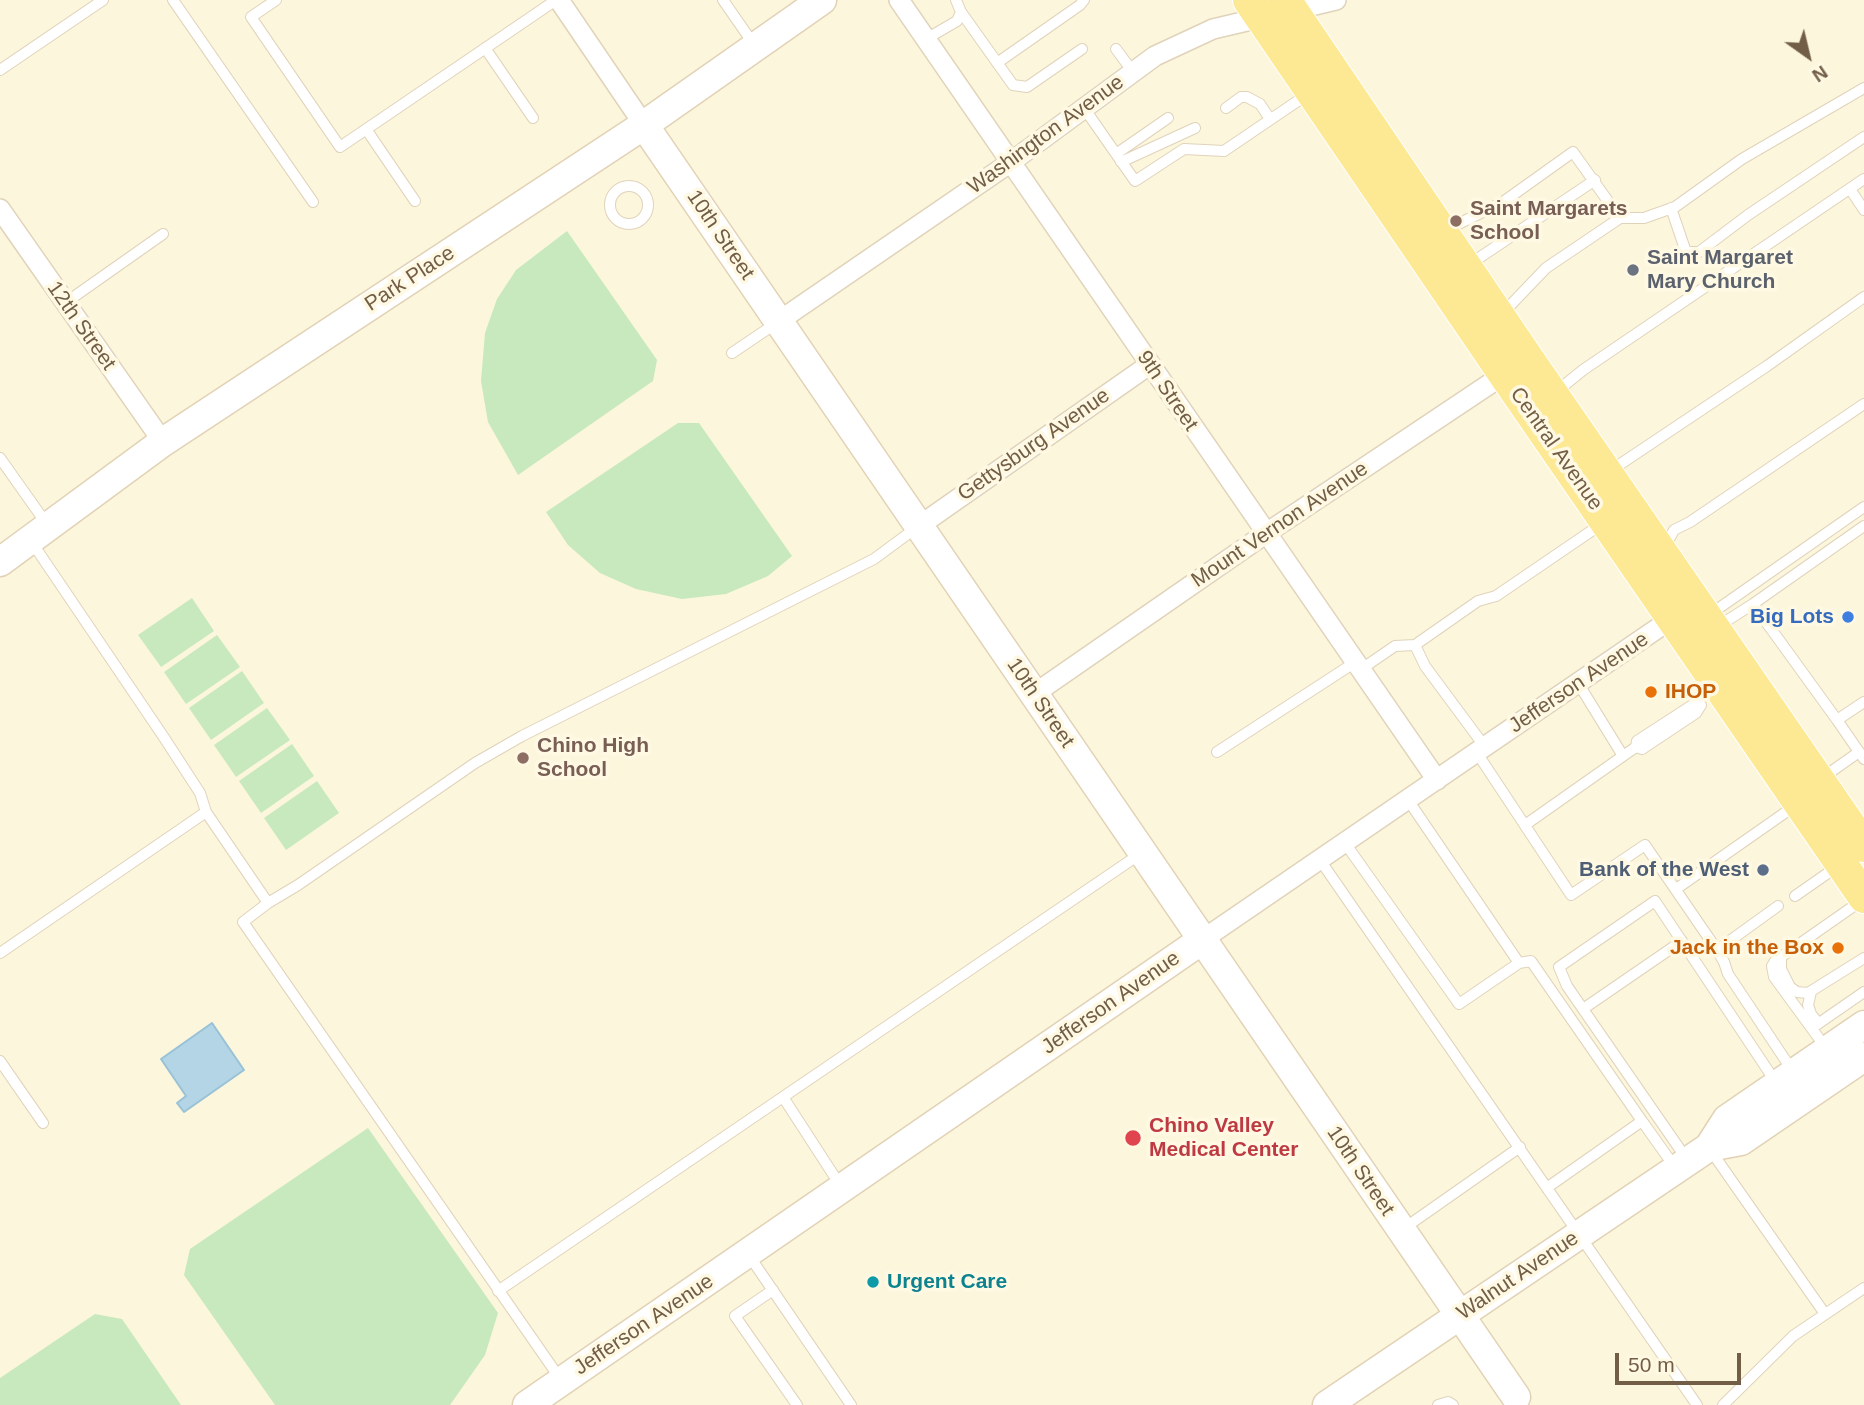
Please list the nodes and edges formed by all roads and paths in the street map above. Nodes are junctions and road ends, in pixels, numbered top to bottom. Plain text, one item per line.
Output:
1 (103, 0) edge
2 (173, 0) edge
3 (276, 0) edge
4 (557, 0) edge
5 (723, 0) edge
6 (822, 0) edge
7 (899, 0) edge
8 (956, 0) edge
9 (1084, 0) edge
10 (1336, 0) edge
11 (1272, 7) edge
12 (961, 12) junction
13 (926, 39) junction
14 (755, 47) junction
15 (485, 48) junction
16 (1082, 49) dead end
17 (1116, 49) dead end
18 (997, 63) junction
19 (0, 70) edge
20 (1132, 72) junction
21 (1864, 88) edge
22 (1311, 92) junction
23 (1084, 108) junction
24 (1226, 108) dead end
25 (533, 118) dead end
26 (1168, 118) dead end
27 (1270, 120) junction
28 (644, 125) junction
29 (1195, 128) dead end
30 (366, 129) junction
31 (1864, 137) edge
32 (1119, 158) junction
33 (1011, 162) junction
34 (1864, 178) edge
35 (1595, 180) junction
36 (1850, 189) junction
37 (415, 201) dead end
38 (313, 202) dead end
39 (1671, 208) junction
40 (0, 209) edge
41 (1864, 210) edge
42 (1620, 218) junction
43 (163, 234) dead end
44 (1427, 236) junction
45 (1466, 267) junction
46 (1864, 298) edge
47 (65, 303) junction
48 (1499, 317) junction
49 (779, 321) junction
50 (732, 353) dead end
51 (1149, 365) junction
52 (1516, 367) junction
53 (1554, 394) junction
54 (1864, 404) edge
55 (163, 442) junction
56 (0, 458) edge
57 (1608, 473) junction
58 (1864, 507) edge
59 (1600, 511) junction
60 (919, 526) junction
61 (1864, 526) edge
62 (39, 533) junction
63 (1265, 534) junction
64 (1662, 553) junction
65 (2, 555) edge
66 (1753, 604) junction
67 (1697, 617) junction
68 (1415, 645) junction
69 (1357, 666) junction
70 (1578, 683) junction
71 (1034, 694) junction
72 (1712, 698) junction
73 (1864, 702) edge
74 (1837, 720) junction
75 (1481, 750) junction
76 (1217, 752) dead end
77 (1862, 755) edge
78 (1623, 756) junction
79 (1437, 780) junction
80 (1812, 795) junction
81 (1408, 800) junction
82 (206, 812) junction
83 (1525, 825) junction
84 (1345, 843) junction
85 (1143, 852) junction
86 (1853, 855) edge
87 (1320, 860) junction
88 (1676, 889) junction
89 (1795, 895) dead end
90 (1864, 898) edge
91 (268, 902) junction
92 (1778, 906) dead end
93 (1202, 940) junction
94 (1682, 941) junction
95 (1717, 950) junction
96 (0, 953) edge
97 (1781, 956) junction
98 (1864, 958) edge
99 (1519, 963) junction
100 (1811, 992) junction
101 (1864, 992) edge
102 (1583, 1009) junction
103 (1864, 1025) edge
104 (1819, 1033) junction
105 (1864, 1057) edge
106 (0, 1061) edge
107 (1786, 1078) junction
108 (783, 1097) junction
109 (1642, 1121) junction
110 (43, 1122) dead end
111 (1520, 1147) junction
112 (1691, 1159) junction
113 (1548, 1187) junction
114 (842, 1188) junction
115 (1401, 1230) junction
116 (1581, 1234) junction
117 (748, 1253) junction
118 (1864, 1288) edge
119 (773, 1290) junction
120 (498, 1291) junction
121 (1825, 1314) junction
122 (1459, 1316) junction
123 (562, 1381) junction
124 (1517, 1402) edge
125 (527, 1405) edge
126 (797, 1405) edge
127 (850, 1405) edge
128 (1327, 1405) edge
129 (1438, 1405) edge
130 (1453, 1405) edge
131 (1697, 1405) edge
132 (1723, 1405) edge

1 - 19 lane
2 - 38 lane
3 - 30 lane
4 - 15 lane
4 - 28 street, 10th Street
5 - 14 lane
6 - 14 street, Park Place
7 - 13 street, 9th Street
8 - 12 lane
9 - 18 lane
10 - 11 street, Washington Avenue
11 - 20 street, Washington Avenue
11 - 22 main road, Central Avenue
11 - 44 main road, Central Avenue
12 - 13 lane
12 - 18 lane
13 - 33 street, 9th Street
14 - 28 street, Park Place
15 - 25 lane
15 - 30 lane
16 - 18 lane
17 - 20 lane
20 - 23 street, Washington Avenue
21 - 39 lane
22 - 27 lane
22 - 44 main road, Central Avenue
23 - 32 lane
23 - 33 street, Washington Avenue
24 - 27 lane
26 - 32 lane
27 - 32 lane
28 - 49 street, 10th Street
28 - 55 street, Park Place
29 - 32 lane
30 - 37 lane
31 - 39 lane
33 - 49 street, Washington Avenue
33 - 51 street, 9th Street
34 - 36 lane
35 - 42 lane
35 - 44 lane
35 - 45 lane
36 - 41 lane
36 - 53 lane
39 - 42 lane
40 - 47 street, 12th Street
42 - 48 lane
43 - 47 lane
44 - 45 main road, Central Avenue
44 - 48 main road
44 - 52 main road, Central Avenue
45 - 48 main road, Central Avenue
46 - 57 lane
47 - 55 street, 12th Street
48 - 52 main road, Central Avenue
49 - 50 lane
49 - 60 street, 10th Street
51 - 60 street, Gettysburg Avenue
51 - 63 street, 9th Street
52 - 53 main road, Central Avenue
52 - 59 main road, Central Avenue
52 - 63 street, Mount Vernon Avenue
53 - 57 main road, Central Avenue
54 - 64 lane
55 - 62 street, Park Place
56 - 62 lane
57 - 64 main road, Central Avenue
58 - 67 lane
59 - 64 main road
59 - 67 main road, Central Avenue
59 - 68 lane
60 - 71 street, 10th Street
60 - 91 lane
61 - 66 lane
62 - 65 street, Park Place
62 - 82 lane
63 - 69 street, 9th Street
63 - 71 street, Mount Vernon Avenue
64 - 67 main road, Central Avenue
66 - 67 lane
66 - 74 lane
67 - 70 street, Jefferson Avenue
67 - 72 main road, Central Avenue
67 - 80 main road, Central Avenue
68 - 69 lane
68 - 75 lane
69 - 76 lane
69 - 79 street, 9th Street
70 - 75 street, Jefferson Avenue
70 - 78 lane
71 - 85 street, 10th Street
72 - 78 lane
72 - 80 main road, Central Avenue
73 - 74 lane
74 - 77 lane
75 - 79 street, Jefferson Avenue
75 - 83 lane
77 - 80 lane
78 - 83 lane
79 - 81 street, Jefferson Avenue
80 - 86 main road, Central Avenue
80 - 88 lane
81 - 84 street, Jefferson Avenue
81 - 99 lane
82 - 91 lane
82 - 96 lane
83 - 88 lane
84 - 87 street, Jefferson Avenue
84 - 99 lane
85 - 93 street, 10th Street
85 - 108 lane
86 - 89 lane
86 - 90 main road, Central Avenue
87 - 93 street, Jefferson Avenue
87 - 111 lane
88 - 95 lane
90 - 97 lane
91 - 120 lane
92 - 95 lane
93 - 114 street, Jefferson Avenue
93 - 115 street, 10th Street
94 - 102 lane
94 - 102 lane
94 - 107 lane
95 - 107 lane
97 - 100 lane
97 - 104 lane
98 - 100 lane
99 - 109 lane
100 - 104 lane
101 - 104 lane
102 - 112 lane
103 - 104 street, Walnut Avenue
104 - 107 street, Walnut Avenue
105 - 112 street, Walnut Avenue
106 - 110 lane
107 - 112 street, Walnut Avenue
108 - 114 lane
108 - 120 lane
109 - 112 lane
109 - 113 lane
111 - 113 lane
111 - 115 lane
112 - 116 street, Walnut Avenue
112 - 121 lane
113 - 116 lane
114 - 117 street, Jefferson Avenue
115 - 122 street, 10th Street
116 - 122 street, Walnut Avenue
116 - 131 lane
117 - 119 lane
117 - 123 street, Jefferson Avenue
118 - 121 lane
119 - 126 lane
119 - 127 lane
120 - 123 lane
121 - 132 lane
122 - 124 street, 10th Street
122 - 128 street, Walnut Avenue
123 - 125 street, Jefferson Avenue
129 - 130 lane

